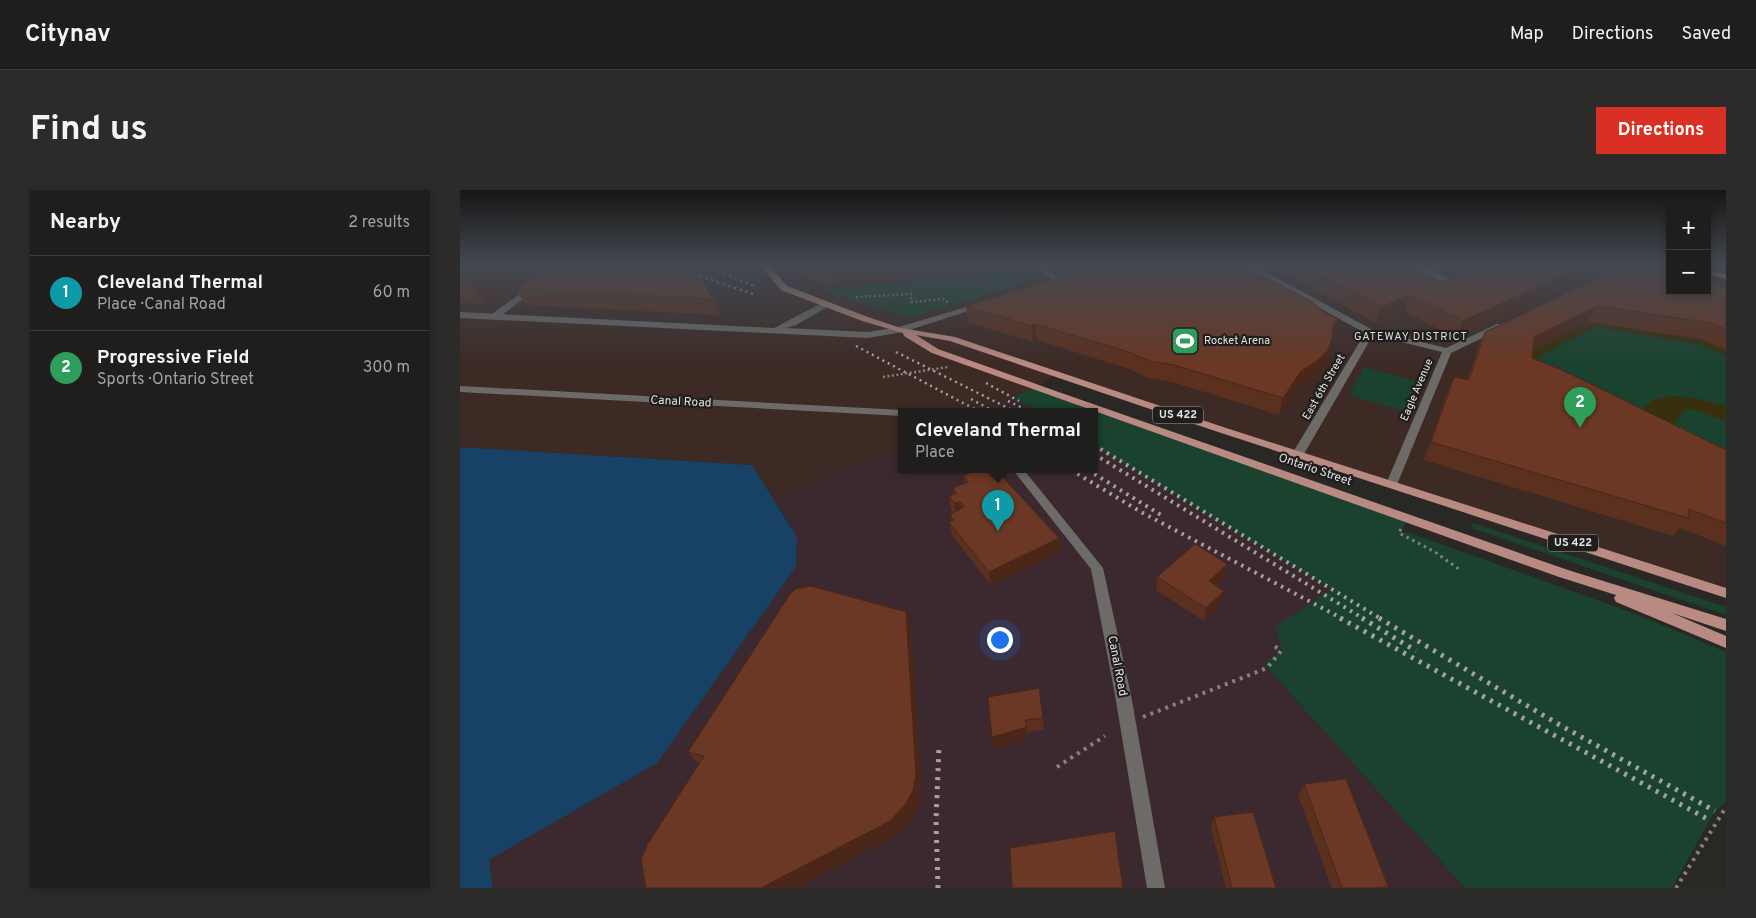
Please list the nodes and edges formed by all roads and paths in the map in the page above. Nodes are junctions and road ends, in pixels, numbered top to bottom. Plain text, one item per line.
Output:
1 (521, 298) edge
2 (809, 298) edge
3 (856, 298) dead end
4 (862, 298) edge
5 (910, 298) edge
6 (1306, 298) edge
7 (992, 302) edge
8 (949, 303) dead end
9 (826, 304) junction
10 (460, 314) edge
11 (495, 316) junction
12 (1510, 321) edge
13 (900, 330) junction
14 (766, 331) junction
15 (1370, 332) junction
16 (1447, 351) junction
17 (948, 367) dead end
18 (883, 377) dead end
19 (460, 389) edge
20 (1096, 408) edge
21 (1098, 409) edge
22 (898, 413) edge
23 (1298, 454) junction
24 (1020, 473) edge
25 (1392, 484) junction
26 (1399, 533) dead end
27 (1460, 570) dead end
28 (1564, 574) junction
29 (1726, 592) edge
30 (1726, 625) edge
31 (1726, 642) edge
32 (1273, 646) dead end
33 (1143, 717) dead end
34 (1105, 736) dead end
35 (1057, 767) dead end
36 (1726, 807) edge
37 (1156, 888) edge
38 (1676, 888) edge

1 - 11 street
2 - 9 main road, Ontario Street / US 422
3 - 4 path
5 - 8 path
6 - 15 street
7 - 13 street
9 - 13 main road, Ontario Street / US 422
9 - 14 street
10 - 11 street
11 - 14 street
12 - 16 street, Eagle Avenue
13 - 14 street
13 - 20 main road, Ontario Street / US 422
13 - 23 main road, Ontario Street / US 422
15 - 16 street
15 - 23 street, East 6th Street
16 - 25 street, Eagle Avenue
17 - 18 path
19 - 22 street, Canal Road
21 - 28 main road, Ontario Street / US 422
23 - 25 main road, Ontario Street / US 422
24 - 37 street, Canal Road
25 - 29 main road, Ontario Street / US 422
26 - 27 path
28 - 30 main road, Ontario Street / US 422
28 - 31 main road
32 - 33 path
34 - 35 path
36 - 38 path

